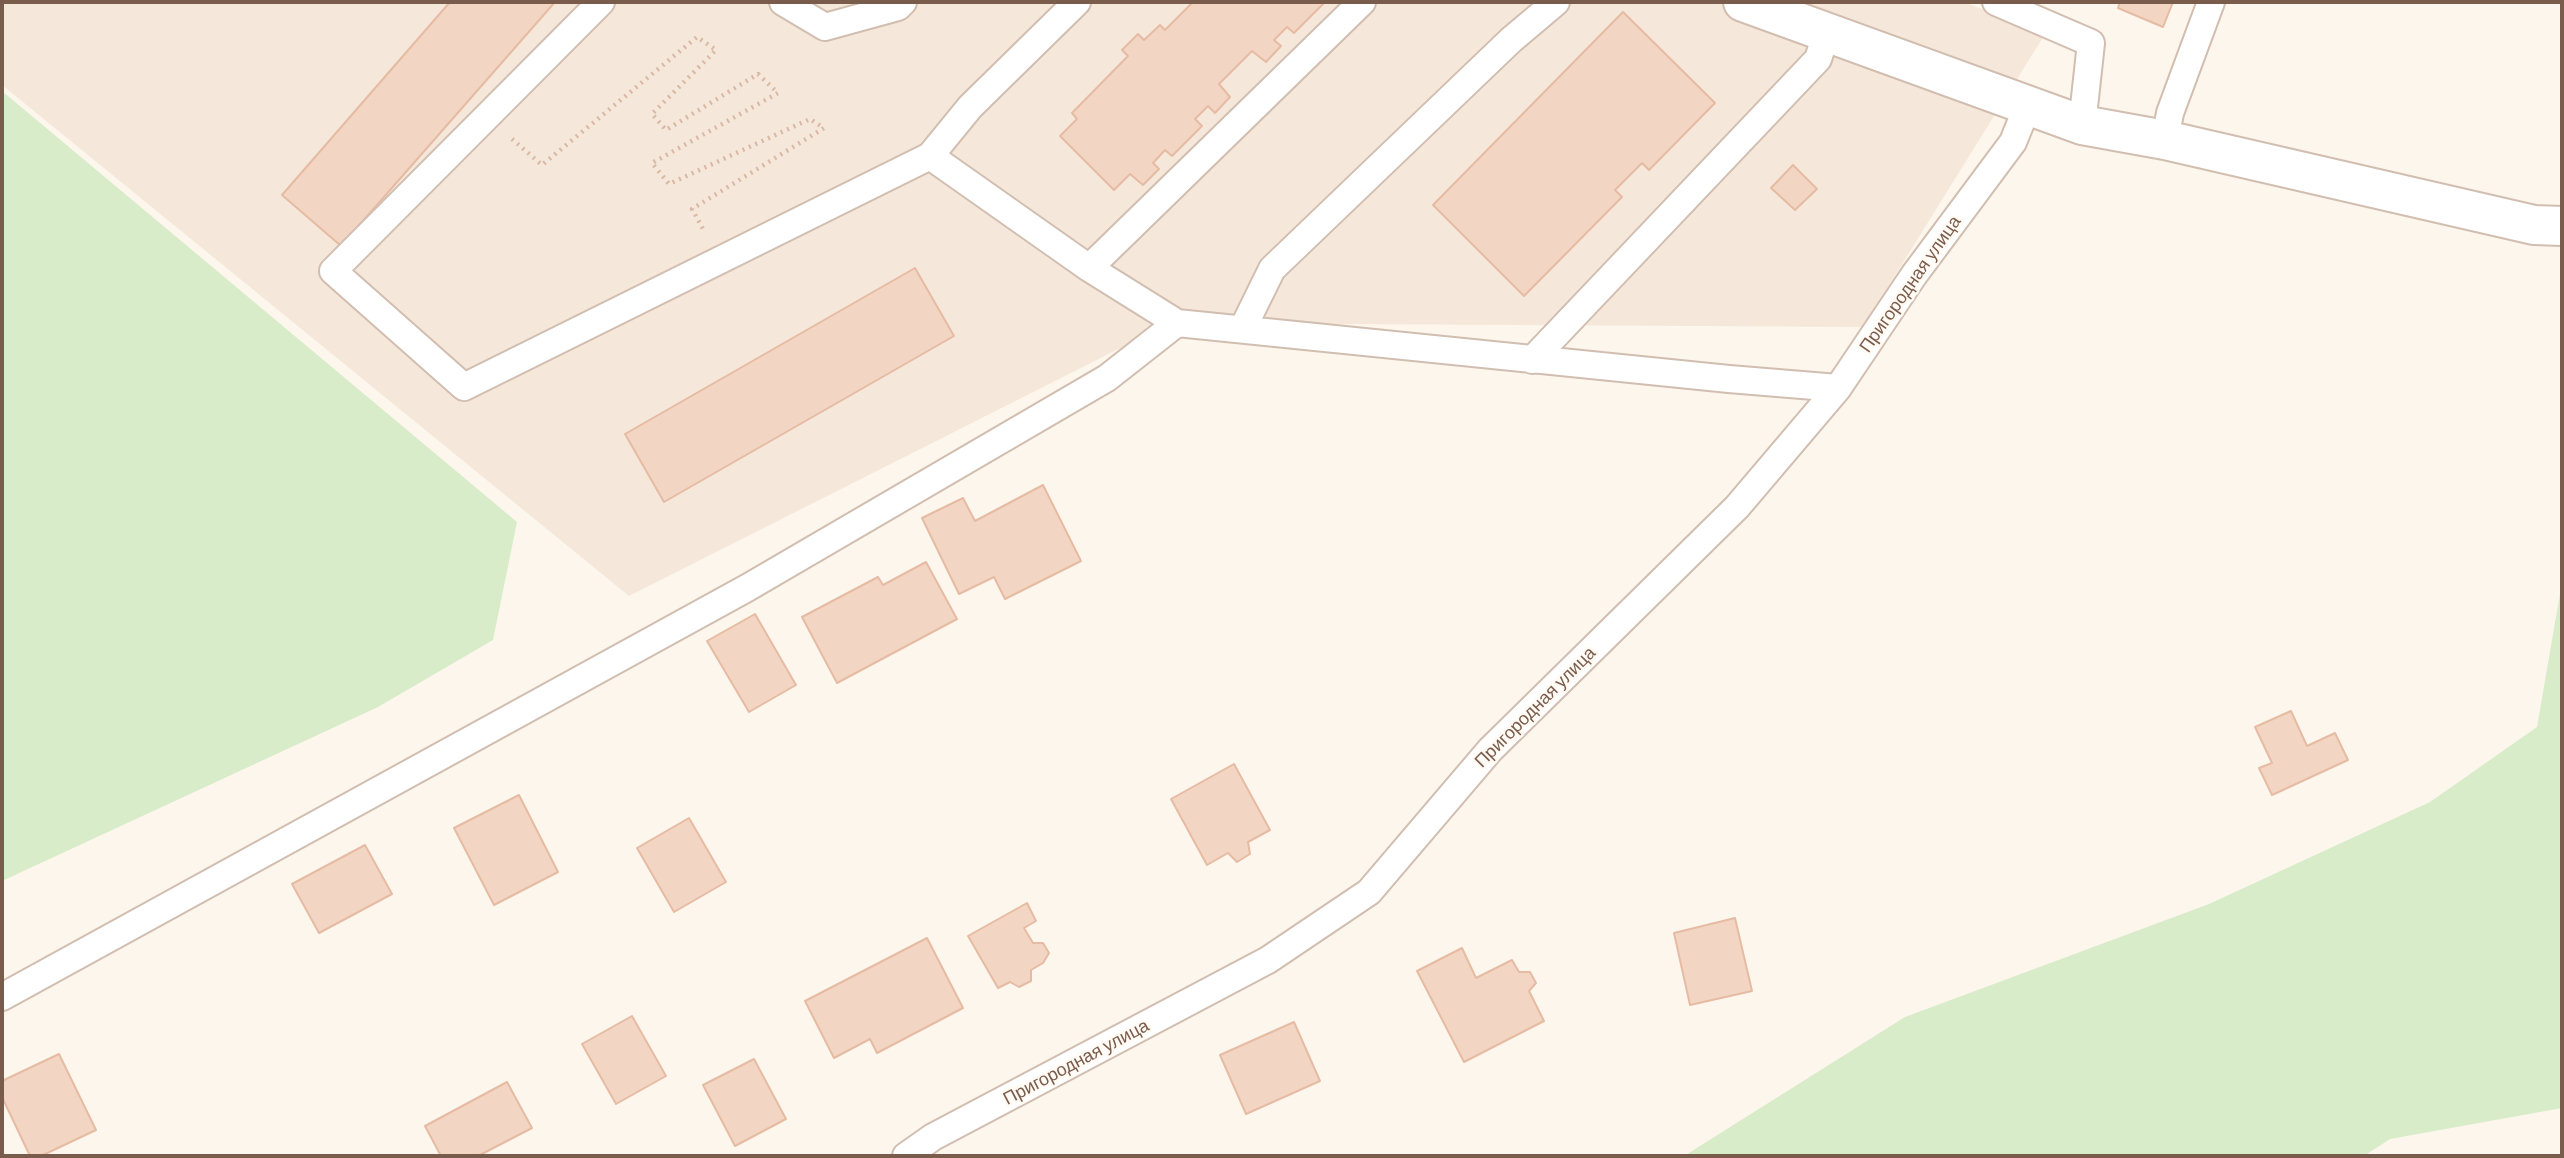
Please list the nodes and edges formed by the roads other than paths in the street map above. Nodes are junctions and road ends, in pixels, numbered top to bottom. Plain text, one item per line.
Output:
1 (601, 2) edge
2 (783, 2) edge
3 (902, 2) edge
4 (1077, 2) edge
5 (1362, 2) edge
6 (1556, 2) edge
7 (1743, 2) edge
8 (1996, 2) edge
9 (2211, 2) edge
10 (1827, 32) junction
11 (2028, 105) junction
12 (2082, 125) junction
13 (2165, 140) junction
14 (929, 156) junction
15 (2562, 226) edge
16 (1088, 268) junction
17 (1177, 323) junction
18 (1243, 328) junction
19 (1532, 360) junction
20 (1838, 388) junction
21 (2, 997) edge
22 (906, 1156) edge

1 - 14 lane
2 - 3 lane
4 - 14 lane
5 - 16 lane
6 - 18 lane
7 - 10 street
8 - 12 lane
9 - 13 lane
10 - 11 street
10 - 19 lane
11 - 12 street
11 - 20 lane, Пригородная улица
12 - 13 street
13 - 15 street
14 - 16 lane
16 - 17 lane
17 - 18 lane
17 - 21 lane
18 - 19 lane
19 - 20 lane
20 - 22 lane, Пригородная улица

